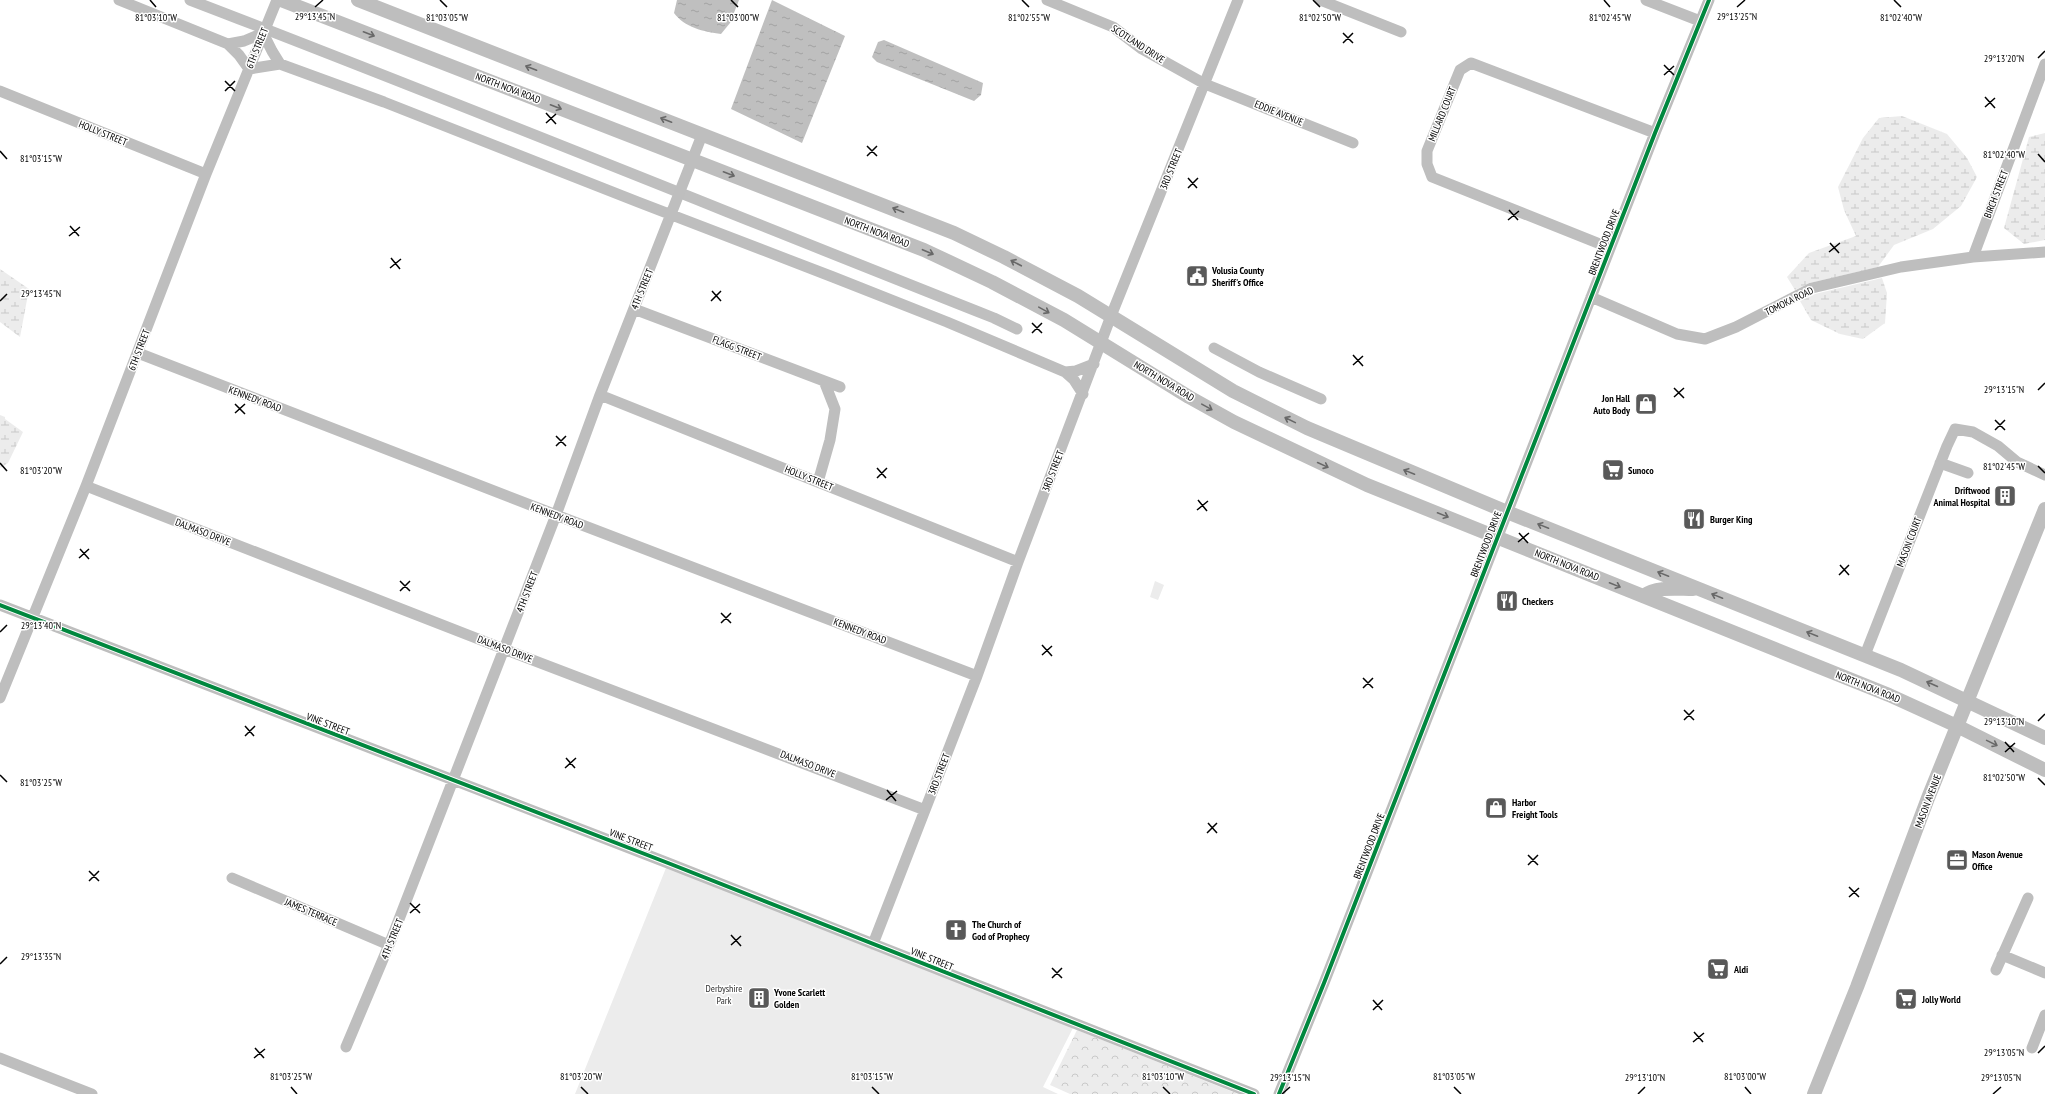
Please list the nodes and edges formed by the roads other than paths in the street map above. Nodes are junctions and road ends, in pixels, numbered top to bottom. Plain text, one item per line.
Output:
1 (119, 0) edge
2 (277, 0) edge
3 (281, 0) edge
4 (358, 0) edge
5 (1046, 0) edge
6 (1238, 0) edge
7 (1320, 0) edge
8 (1646, 0) edge
9 (1709, 0) edge
10 (1700, 21) junction
11 (1401, 32) dead end
12 (263, 33) junction
13 (228, 44) junction
14 (280, 64) junction
15 (2045, 64) edge
16 (249, 69) junction
17 (1205, 84) junction
18 (0, 91) edge
19 (1654, 133) junction
20 (702, 134) junction
21 (1353, 143) dead end
22 (690, 166) junction
23 (206, 174) junction
24 (671, 215) junction
25 (1610, 248) junction
26 (2045, 252) edge
27 (1973, 257) junction
28 (1591, 297) junction
29 (634, 309) junction
30 (1111, 316) junction
31 (1102, 343) junction
32 (138, 353) junction
33 (1094, 364) junction
34 (1065, 372) junction
35 (824, 381) junction
36 (840, 387) dead end
37 (1083, 394) junction
38 (600, 395) junction
39 (1940, 463) junction
40 (1968, 473) dead end
41 (2045, 474) edge
42 (818, 482) junction
43 (86, 486) junction
44 (2045, 509) edge
45 (1507, 512) junction
46 (556, 515) junction
47 (1498, 537) junction
48 (1018, 562) junction
49 (1699, 589) junction
50 (1643, 596) junction
51 (0, 605) edge
52 (31, 617) junction
53 (504, 650) junction
54 (1865, 655) junction
55 (977, 676) junction
56 (0, 698) edge
57 (1968, 700) junction
58 (1957, 726) junction
59 (2045, 738) edge
60 (2045, 770) edge
61 (454, 781) junction
62 (925, 810) junction
63 (232, 878) dead end
64 (2028, 898) dead end
65 (873, 944) junction
66 (390, 946) junction
67 (2002, 955) junction
68 (1996, 970) dead end
69 (2045, 972) edge
70 (2045, 1015) edge
71 (346, 1047) dead end
72 (2032, 1048) dead end
73 (0, 1058) edge
74 (92, 1094) edge
75 (1254, 1094) edge
76 (1279, 1094) edge
77 (1814, 1094) edge

1 - 13 street
2 - 12 street, 6TH STREET
3 -> 22 main road, NORTH NOVA ROAD
20 -> 4 main road
5 - 17 street, SCOTLAND DRIVE
6 - 17 street, 3RD STREET
7 - 11 street
8 - 10 street
9 - 10 street, BRENTWOOD DRIVE
10 - 19 street, BRENTWOOD DRIVE
12 - 13 street
12 - 14 street
12 - 16 street, 6TH STREET
13 - 16 street
14 - 16 street
14 - 24 street
15 - 27 street, BIRCH STREET
16 - 23 street, 6TH STREET
17 - 21 street, EDDIE AVENUE
17 - 30 street, 3RD STREET
18 - 23 street, HOLLY STREET
19 - 25 street, BRENTWOOD DRIVE
19 - 25 street, MILLARD COURT
20 - 22 street, 4TH STREET
30 -> 20 main road
22 - 24 street, 4TH STREET
22 -> 31 main road, NORTH NOVA ROAD
23 - 32 street, 6TH STREET
24 - 29 street, 4TH STREET
24 - 34 street
25 - 28 street, BRENTWOOD DRIVE
26 - 27 street, TOMOKA ROAD
27 - 28 street, TOMOKA ROAD
28 - 45 street, BRENTWOOD DRIVE
29 - 35 street, FLAGG STREET
29 - 38 street, 4TH STREET
30 - 31 street, 3RD STREET
45 -> 30 main road
31 - 33 street, 3RD STREET
31 -> 47 main road, NORTH NOVA ROAD
32 - 43 street, 6TH STREET
32 - 46 street, KENNEDY ROAD
33 - 34 street
33 - 37 street, 3RD STREET
34 - 37 street
35 - 36 street, FLAGG STREET
35 - 42 street
37 - 48 street, 3RD STREET
38 - 42 street, HOLLY STREET
38 - 46 street, 4TH STREET
39 - 40 street
39 - 41 street, MASON COURT
39 - 54 street, MASON COURT
42 - 48 street, HOLLY STREET
43 - 52 street, 6TH STREET
43 - 53 street, DALMASO DRIVE
44 - 57 main road, MASON AVENUE
45 - 47 street, BRENTWOOD DRIVE
49 -> 45 main road
46 - 53 street, 4TH STREET
46 - 55 street, KENNEDY ROAD
47 -> 50 main road, NORTH NOVA ROAD
47 - 76 street, BRENTWOOD DRIVE
48 - 55 street, 3RD STREET
49 - 50 main road
54 -> 49 main road
50 - 58 main road, NORTH NOVA ROAD
51 - 52 street, VINE STREET
52 - 56 street, 6TH STREET
52 - 61 street, VINE STREET
53 - 61 street, 4TH STREET
53 - 62 street, DALMASO DRIVE
57 -> 54 main road
55 - 62 street, 3RD STREET
57 - 58 main road, MASON AVENUE
57 - 59 main road
58 -> 60 main road, NORTH NOVA ROAD
58 - 77 main road, MASON AVENUE
61 - 65 street, VINE STREET
61 - 66 street, 4TH STREET
62 - 65 street, 3RD STREET
63 - 66 street, JAMES TERRACE
64 - 67 street
65 - 75 street, VINE STREET
66 - 71 street, 4TH STREET
67 - 68 street
67 - 69 street
70 - 72 street
73 - 74 street

